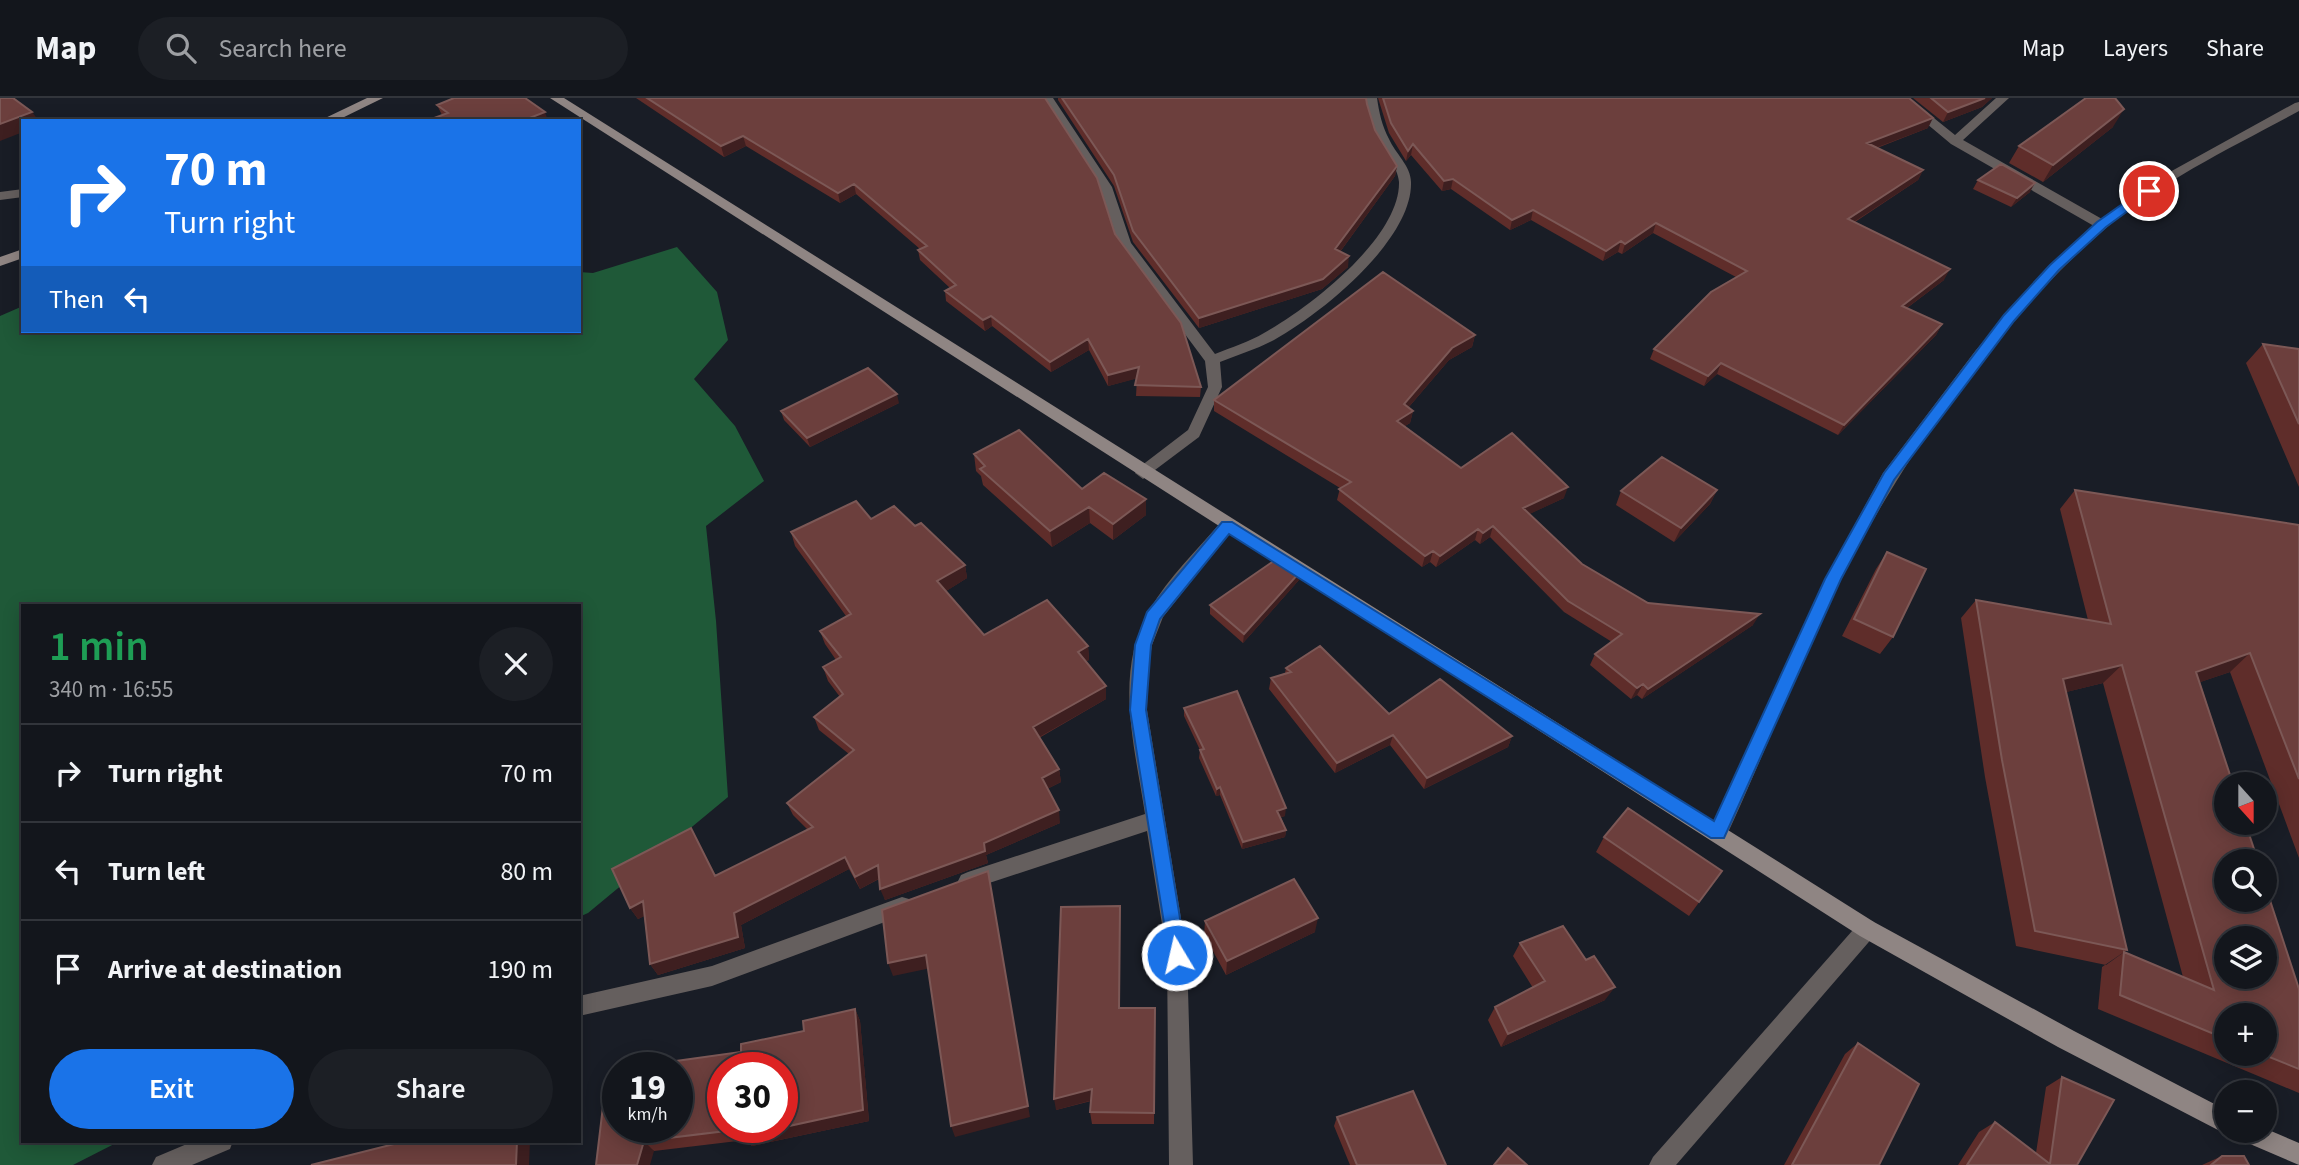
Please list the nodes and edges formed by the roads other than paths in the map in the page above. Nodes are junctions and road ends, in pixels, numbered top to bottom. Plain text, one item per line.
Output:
1 (377, 98) edge
2 (556, 98) edge
3 (1047, 98) edge
4 (1371, 98) edge
5 (1902, 98) edge
6 (2003, 98) edge
7 (2299, 106) edge
8 (330, 119) edge
9 (1955, 141) junction
10 (21, 193) edge
11 (0, 196) edge
12 (2102, 225) junction
13 (21, 254) edge
14 (0, 262) edge
15 (1212, 360) junction
16 (1143, 473) junction
17 (1227, 526) junction
18 (1154, 821) junction
19 (1717, 833) junction
20 (942, 891) edge
21 (917, 900) edge
22 (1867, 929) junction
23 (581, 1006) edge
24 (2214, 1116) edge
25 (217, 1143) edge
26 (2273, 1143) edge
27 (2299, 1155) edge
28 (164, 1165) edge
29 (1181, 1165) edge
30 (1661, 1165) edge

1 - 8 street
2 - 16 street
3 - 15 street
4 - 15 street
5 - 9 street
6 - 9 street
7 - 12 street
9 - 12 street
10 - 11 street
12 - 19 street
13 - 14 street
15 - 16 street
16 - 17 street
17 - 18 street
17 - 19 street
18 - 20 street
18 - 29 street
19 - 22 street
21 - 23 street
22 - 24 street
22 - 30 street
25 - 28 street
26 - 27 street

